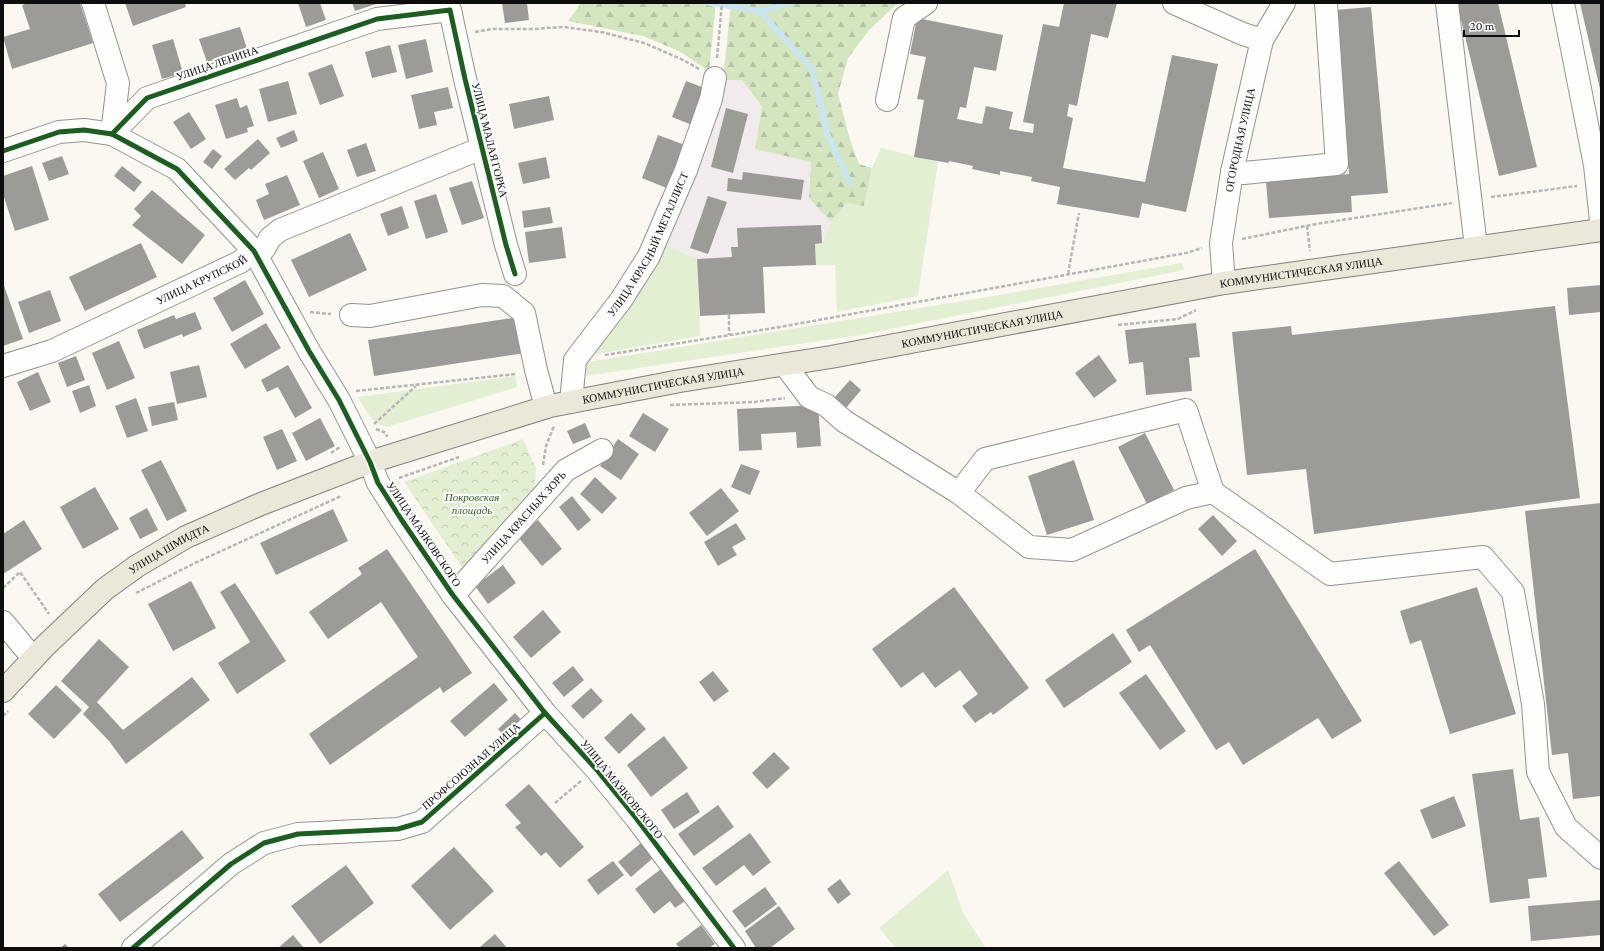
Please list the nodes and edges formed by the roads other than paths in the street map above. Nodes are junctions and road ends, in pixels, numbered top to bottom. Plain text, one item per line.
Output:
1 (93, 3) edge
2 (926, 3) edge
3 (1174, 3) edge
4 (1284, 3) edge
5 (1326, 3) edge
6 (1447, 3) edge
7 (1562, 3) edge
8 (436, 8) edge
9 (1262, 40) junction
10 (715, 78) road end
11 (888, 100) dead end
12 (112, 134) junction
13 (482, 148) junction
14 (3, 151) edge
15 (1232, 172) junction
16 (1601, 221) edge
17 (1601, 230) edge
18 (1476, 247) junction
19 (254, 251) junction
20 (515, 274) dead end
21 (1224, 283) junction
22 (351, 315) road end
23 (785, 365) junction
24 (3, 366) edge
25 (571, 402) junction
26 (546, 407) junction
27 (602, 450) dead end
28 (370, 462) junction
29 (1213, 492) junction
30 (959, 493) junction
31 (452, 594) junction
32 (3, 622) edge
33 (33, 658) junction
34 (6, 701) edge
35 (545, 713) junction
36 (1601, 858) edge
37 (133, 948) edge
38 (734, 948) edge

1 - 12 street
2 - 11 street
3 - 9 street
4 - 9 street, ОГОРОДНАЯ УЛИЦА
5 - 15 street
6 - 18 street
7 - 16 street
8 - 12 street, УЛИЦА ЛЕНИНА
8 - 13 street, УЛИЦА МАЛАЯ ГОРКА
9 - 15 street, ОГОРОДНАЯ УЛИЦА
10 - 25 street, УЛИЦА КРАСНЫЙ МЕТАЛЛИСТ
12 - 14 street
12 - 19 street, УЛИЦА МАЯКОВСКОГО
13 - 19 street, УЛИЦА КРУПСКОЙ
13 - 20 street, УЛИЦА МАЛАЯ ГОРКА
15 - 21 street, ОГОРОДНАЯ УЛИЦА
17 - 18 main road, КОММУНИСТИЧЕСКАЯ УЛИЦА
18 - 21 main road, КОММУНИСТИЧЕСКАЯ УЛИЦА
19 - 24 street, УЛИЦА КРУПСКОЙ
19 - 28 street, УЛИЦА МАЯКОВСКОГО
21 - 23 main road, КОММУНИСТИЧЕСКАЯ УЛИЦА
22 - 26 street
23 - 25 main road, КОММУНИСТИЧЕСКАЯ УЛИЦА
23 - 30 street
25 - 26 main road, КОММУНИСТИЧЕСКАЯ УЛИЦА
26 - 28 main road, КОММУНИСТИЧЕСКАЯ УЛИЦА
27 - 31 street, УЛИЦА КРАСНЫХ ЗОРЬ
28 - 31 street, УЛИЦА МАЯКОВСКОГО
28 - 33 main road, УЛИЦА ШМИДТА
29 - 30 street
29 - 30 street
29 - 36 street
31 - 35 street, УЛИЦА МАЯКОВСКОГО
32 - 33 street
33 - 34 main road, УЛИЦА ШМИДТА
35 - 37 street, ПРОФСОЮЗНАЯ УЛИЦА
35 - 38 street, УЛИЦА МАЯКОВСКОГО

